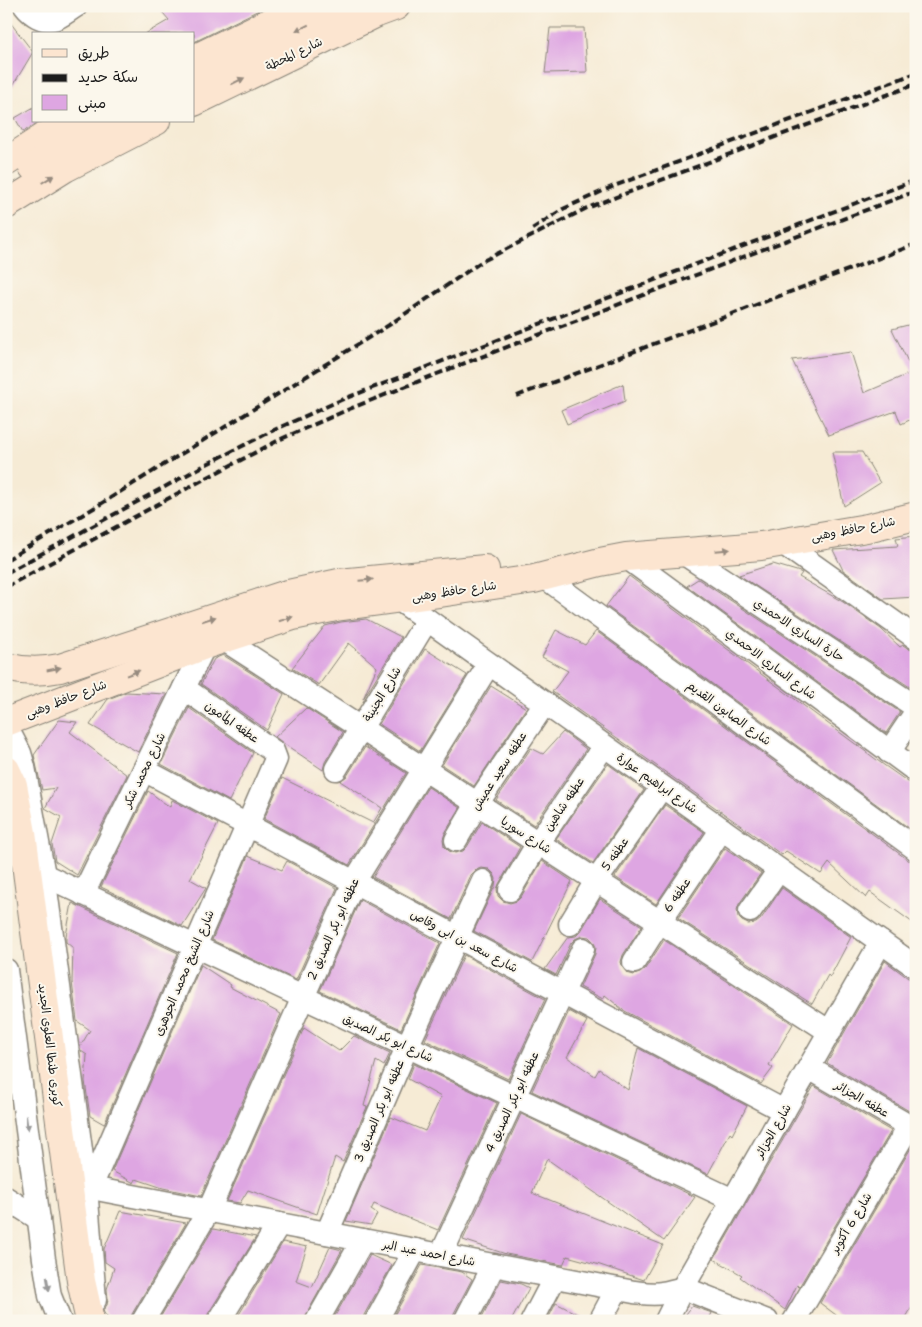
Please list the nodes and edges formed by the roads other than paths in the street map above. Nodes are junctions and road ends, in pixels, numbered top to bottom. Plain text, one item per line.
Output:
1 (25, 6) edge
2 (76, 6) edge
3 (303, 6) edge
4 (346, 6) edge
5 (396, 6) edge
6 (195, 59) edge
7 (195, 82) edge
8 (195, 102) edge
9 (110, 122) edge
10 (154, 122) edge
11 (70, 132) edge
12 (6, 162) edge
13 (6, 184) edge
14 (6, 205) edge
15 (916, 516) edge
16 (781, 542) junction
17 (683, 553) junction
18 (626, 558) junction
19 (600, 562) junction
20 (543, 576) junction
21 (398, 599) junction
22 (427, 620) junction
23 (913, 633) edge
24 (214, 642) junction
25 (489, 664) junction
26 (6, 667) edge
27 (184, 688) junction
28 (544, 703) junction
29 (916, 706) edge
30 (916, 712) edge
31 (6, 724) edge
32 (361, 728) junction
33 (604, 746) junction
34 (889, 752) junction
35 (276, 759) joint
36 (336, 769) dead end
37 (424, 769) junction
38 (6, 770) edge
39 (144, 770) junction
40 (916, 772) edge
41 (662, 787) junction
42 (478, 804) junction
43 (248, 825) junction
44 (722, 830) junction
45 (456, 840) dead end
46 (538, 843) junction
47 (6, 844) edge
48 (916, 849) edge
49 (779, 870) junction
50 (44, 876) junction
51 (483, 881) dead end
52 (596, 881) junction
53 (354, 882) junction
54 (510, 890) dead end
55 (83, 894) junction
56 (750, 911) dead end
57 (660, 922) junction
58 (570, 924) dead end
59 (458, 937) junction
60 (881, 942) junction
61 (195, 947) junction
62 (583, 949) dead end
63 (634, 962) dead end
64 (916, 967) edge
65 (6, 970) edge
66 (8, 993) edge
67 (562, 993) junction
68 (303, 998) junction
69 (830, 1032) junction
70 (407, 1047) junction
71 (809, 1068) junction
72 (14, 1092) edge
73 (514, 1097) junction
74 (784, 1111) junction
75 (912, 1128) edge
76 (6, 1198) edge
77 (68, 1198) junction
78 (733, 1200) junction
79 (209, 1210) junction
80 (279, 1224) junction
81 (327, 1233) junction
82 (363, 1240) junction
83 (415, 1250) junction
84 (442, 1255) junction
85 (494, 1266) junction
86 (555, 1277) junction
87 (682, 1288) junction
88 (617, 1289) junction
89 (738, 1315) edge
90 (59, 1319) edge
91 (90, 1321) edge
92 (96, 1321) edge
93 (143, 1321) edge
94 (219, 1321) edge
95 (317, 1321) edge
96 (376, 1321) edge
97 (465, 1321) edge
98 (532, 1321) edge
99 (600, 1321) edge
100 (666, 1321) edge
101 (767, 1321) edge
102 (794, 1321) edge

1 - 2 street
3 - 6 main road
4 -> 7 main road
8 -> 5 main road, شارع المحطة
9 - 11 main road
14 -> 10 main road
11 - 12 main road
11 - 13 main road
15 - 16 main road, شارع حافظ وهبى
17 -> 16 main road, شارع حافظ وهبى
16 - 23 street
17 - 18 main road, شارع حافظ وهبى
17 - 29 street, حارة الساري الاحمدي
18 - 19 main road, شارع حافظ وهبى
18 - 34 street, شارع الساري الاحمدي
19 - 20 main road, شارع حافظ وهبى
26 -> 19 main road
20 - 21 main road, شارع حافظ وهبى
20 - 48 street, شارع الصابون القديم
21 - 22 street, شارع ابراهيم عوارة
24 -> 21 main road, شارع حافظ وهبى
22 - 25 street, شارع ابراهيم عوارة
22 - 32 street, شارع الجنينة
24 - 27 street, شارع محمد شكر
31 -> 24 main road, شارع حافظ وهبى
24 - 32 street, شارع سوريا
25 - 28 street, شارع ابراهيم عوارة
25 - 37 street, عطفه ابو بكر الصديق 2
27 - 35 street, عطفه المأمون
27 - 39 street, شارع محمد شكر
28 - 33 street, شارع ابراهيم عوارة
28 - 42 street, عطفه سعيد عميش
30 - 34 street
31 - 50 street
32 - 36 street, شارع الجنينة
32 - 37 street, شارع سوريا
33 - 41 street, شارع ابراهيم عوارة
33 - 46 street, عطفه شاهين
34 - 40 street, شارع الساري الاحمدي
35 - 43 street, شارع الشيخ محمد الجوهرى
37 - 42 street, شارع سوريا
37 - 53 street, عطفه ابو بكر الصديق 2
38 - 77 main road, كوبرى طنطا العلوى الجديد
39 - 43 street, شارع سعد بن ابى وقاص
39 - 55 street, شارع محمد شكر
41 - 44 street, شارع ابراهيم عوارة
41 - 52 street, عطفه 5
42 - 45 street, عطفه سعيد عميش
42 - 46 street, شارع سوريا
43 - 53 street, شارع سعد بن ابى وقاص
43 - 61 street, شارع الشيخ محمد الجوهرى
44 - 49 street, شارع ابراهيم عوارة
44 - 57 street, عطفه 6
46 - 52 street, شارع سوريا
46 - 54 street, عطفه شاهين
47 - 77 main road, كوبرى طنطا العلوى الجديد
49 - 56 street
49 - 60 street, شارع ابراهيم عوارة
50 - 55 street, شارع ابو بكر الصديق
50 - 77 street
51 - 59 street, عطفه ابو بكر الصديق 3
52 - 57 street, شارع سوريا
52 - 58 street, عطفه 5
53 - 59 street, شارع سعد بن ابى وقاص
53 - 68 street, عطفه ابو بكر الصديق 2
55 - 61 street, شارع ابو بكر الصديق
57 - 63 street, عطفه 6
57 - 69 street, شارع سوريا
59 - 67 street, شارع سعد بن ابى وقاص
59 - 70 street, عطفه ابو بكر الصديق 3
60 - 64 street, شارع ابراهيم عوارة
60 - 69 street, شارع الجزائر
61 - 68 street, شارع ابو بكر الصديق
61 - 77 street, شارع الشيخ محمد الجوهرى
62 - 67 street, عطفه ابو بكر الصديق 4
65 - 66 street
66 - 72 street
67 - 73 street, عطفه ابو بكر الصديق 4
67 - 74 street, شارع سعد بن ابى وقاص
68 - 70 street, شارع ابو بكر الصديق
68 - 79 street, عطفه ابو بكر الصديق 2
69 - 71 street, شارع الجزائر
70 - 73 street, شارع ابو بكر الصديق
70 - 81 street, عطفه ابو بكر الصديق 3
71 - 74 street, شارع الجزائر
71 - 75 street, عطفه الجزائر
72 -> 77 street
73 - 78 street, شارع ابو بكر الصديق
73 - 84 street, عطفه ابو بكر الصديق 4
74 - 78 street, شارع الجزائر
75 - 102 street, شارع 6 أكتوبر
76 - 77 street
77 - 79 street, شارع احمد عبد البر
77 -> 90 main road, كوبرى طنطا العلوى الجديد
77 - 91 main road, كوبرى طنطا العلوى الجديد
77 - 92 street
78 - 87 street, شارع الجزائر
79 - 80 street, شارع احمد عبد البر
79 - 93 street, عطفه ابو بكر الصديق 2
80 - 81 street, شارع احمد عبد البر
80 - 94 street
81 - 82 street, شارع احمد عبد البر
82 - 83 street, شارع احمد عبد البر
82 - 95 street
83 - 84 street, شارع احمد عبد البر
83 - 96 street
84 - 85 street, شارع احمد عبد البر
85 - 86 street, شارع احمد عبد البر
85 - 97 street
86 - 88 street, شارع احمد عبد البر
86 - 98 street
87 - 88 street, شارع احمد عبد البر
87 - 89 street
87 - 100 street, شارع الجزائر
88 - 99 street
89 - 101 street

